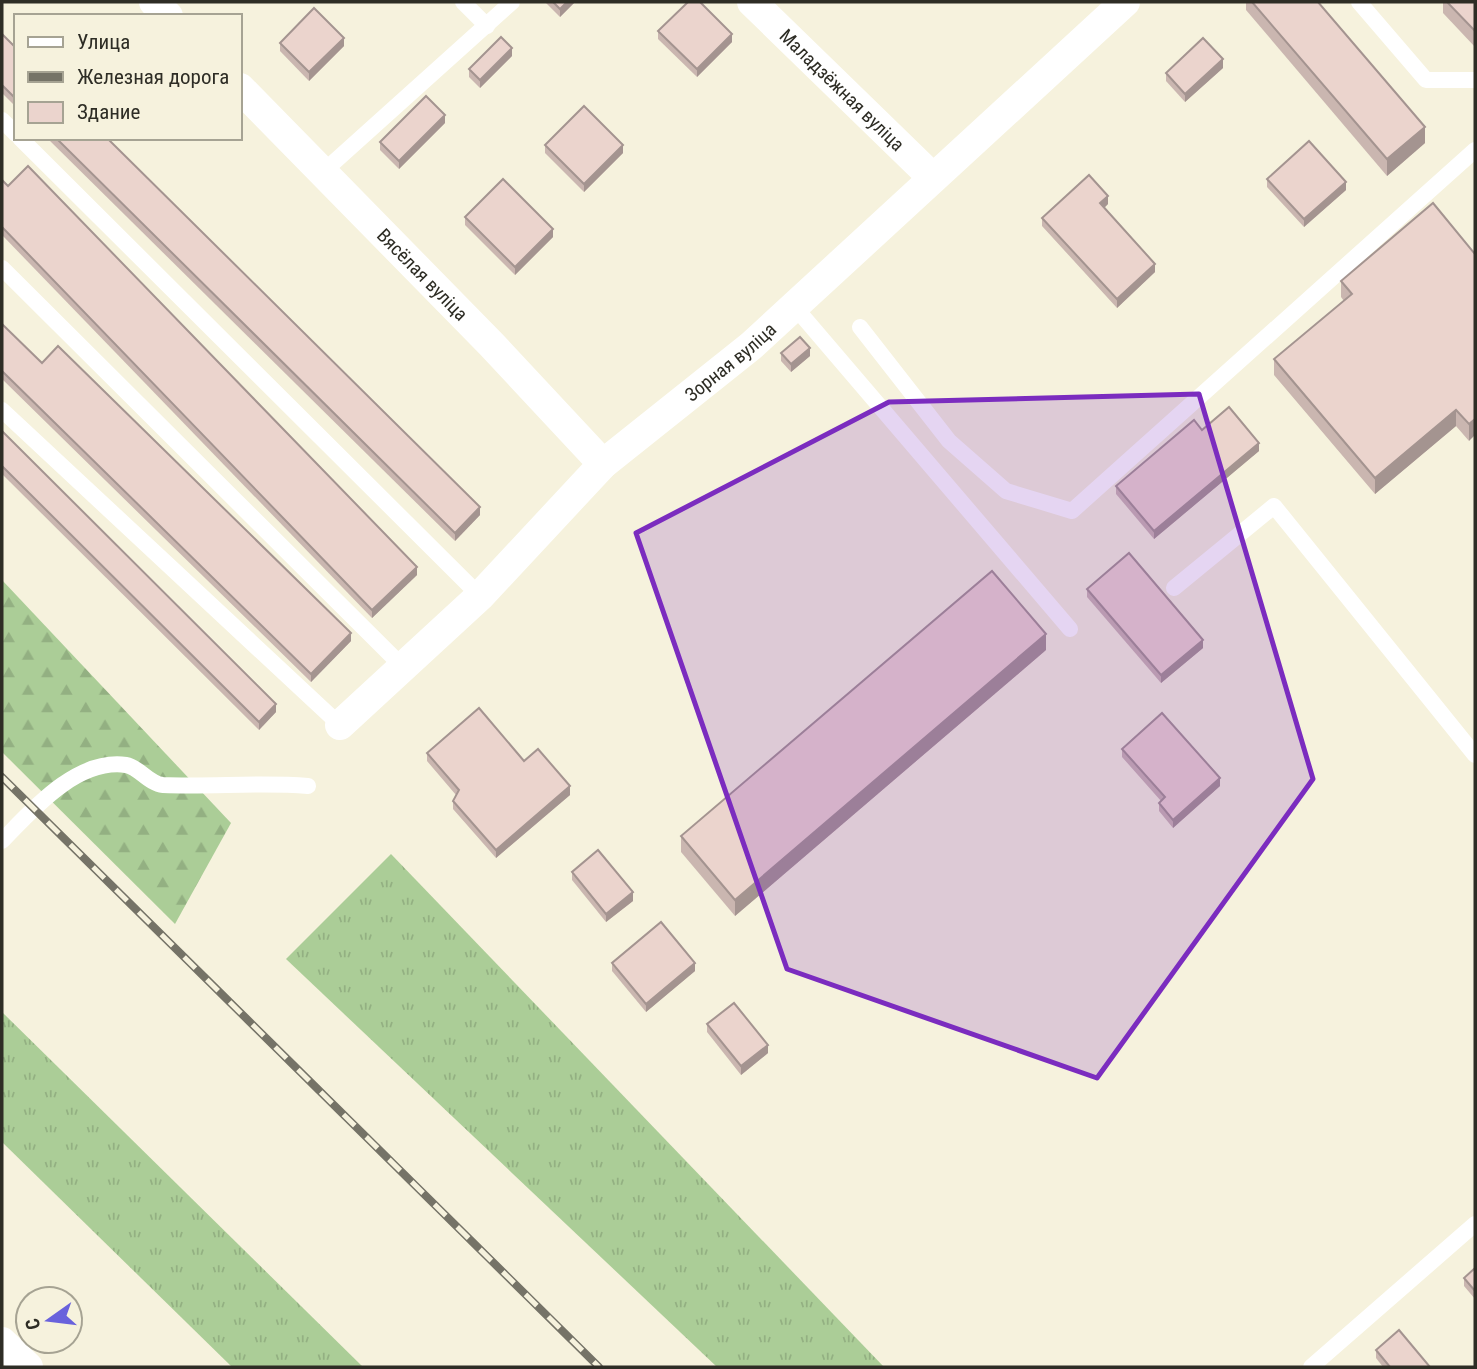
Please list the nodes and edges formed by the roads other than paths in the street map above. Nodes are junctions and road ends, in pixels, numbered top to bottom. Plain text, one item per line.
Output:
1 (463, 2) edge
2 (512, 2) edge
3 (752, 2) edge
4 (1125, 2) edge
5 (1359, 2) edge
6 (487, 26) junction
7 (1475, 80) edge
8 (242, 90) edge
9 (22, 140) edge
10 (1475, 150) edge
11 (323, 173) junction
12 (933, 178) junction
13 (2, 268) edge
14 (794, 306) junction
15 (860, 327) dead end
16 (2, 410) edge
17 (603, 464) junction
18 (1174, 588) dead end
19 (480, 596) junction
20 (1070, 629) dead end
21 (402, 666) junction
22 (340, 725) joint
23 (1475, 755) edge
24 (308, 786) dead end
25 (2, 841) edge
26 (1475, 1224) edge
27 (2, 1342) edge
28 (28, 1367) edge
29 (1311, 1367) edge

1 - 6 lane
2 - 6 lane
3 - 12 street, Маладзёжная вуліца
4 - 12 street, Зорная вуліца
5 - 7 lane
6 - 11 lane
8 - 11 street, Вясёлая вуліца
9 - 19 lane
10 - 15 lane
11 - 17 street, Вясёлая вуліца
12 - 14 street, Зорная вуліца
13 - 21 lane
14 - 17 street, Зорная вуліца
14 - 20 lane
16 - 22 lane
17 - 19 street, Зорная вуліца
18 - 23 lane
19 - 21 street, Зорная вуліца
21 - 22 street, Зорная вуліца
24 - 25 lane
26 - 29 lane
27 - 28 street

